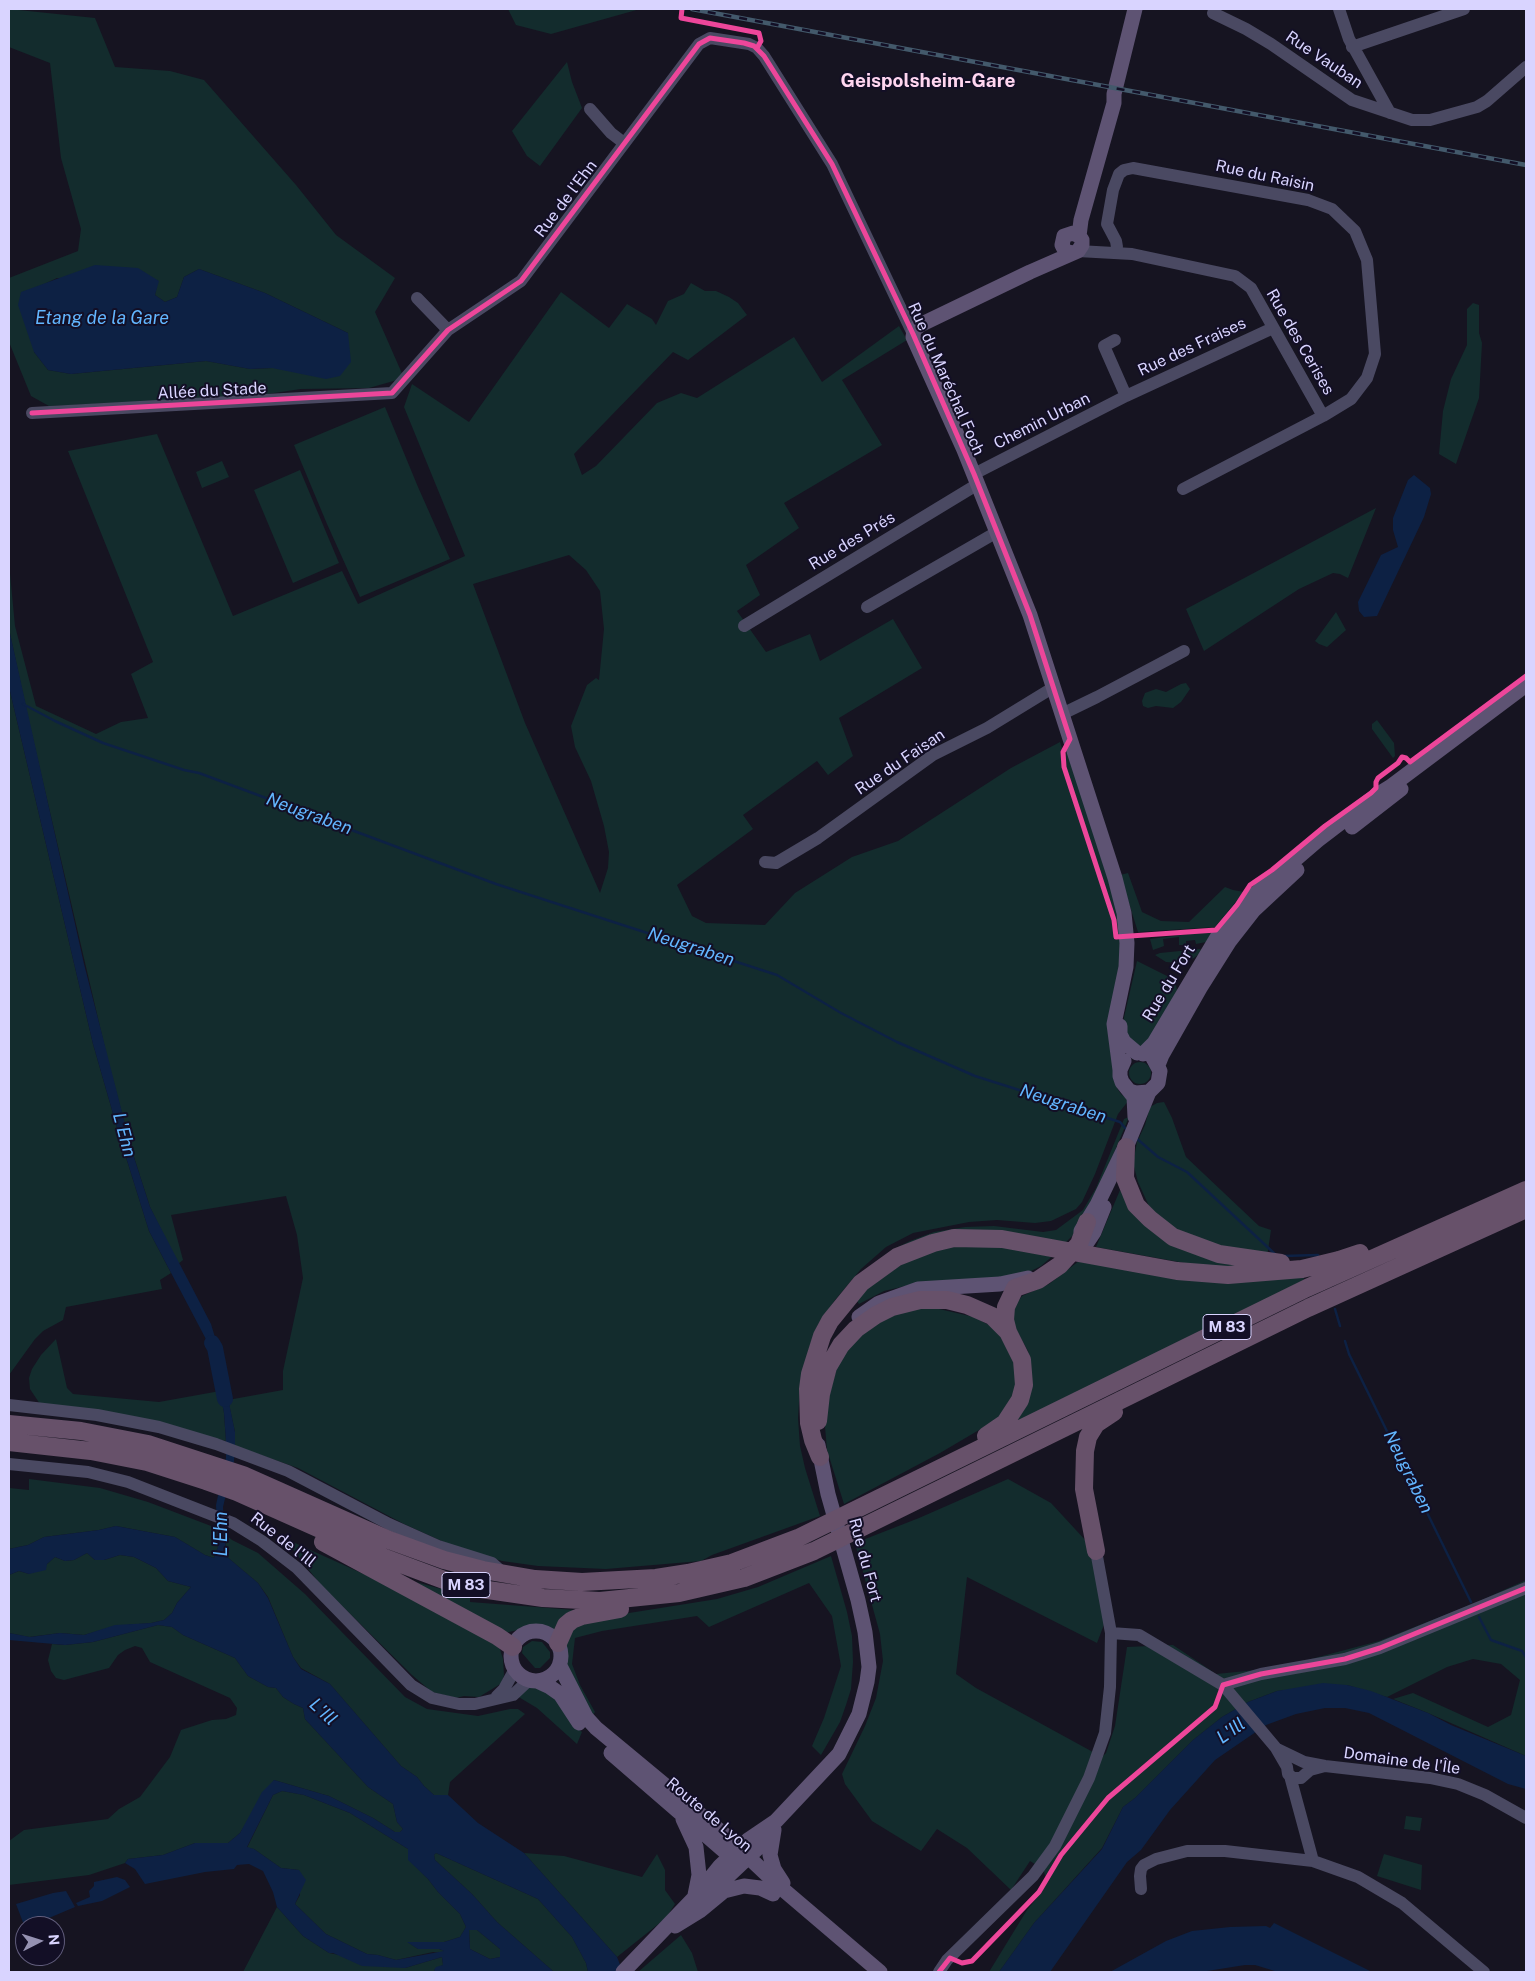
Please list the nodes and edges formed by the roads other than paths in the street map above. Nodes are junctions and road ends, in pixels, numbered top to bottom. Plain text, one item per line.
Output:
1 (1135, 9) edge
2 (1339, 9) edge
3 (1464, 9) edge
4 (1213, 13) dead end
5 (1352, 47) junction
6 (757, 48) joint
7 (1526, 67) edge
8 (590, 109) dead end
9 (1390, 113) junction
10 (624, 143) junction
11 (1074, 243) junction
12 (1116, 248) junction
13 (1132, 254) junction
14 (417, 298) dead end
15 (1272, 328) junction
16 (448, 330) junction
17 (913, 334) junction
18 (1115, 340) dead end
19 (392, 393) joint
20 (1126, 396) junction
21 (32, 413) dead end
22 (1323, 416) junction
23 (976, 479) junction
24 (1183, 489) dead end
25 (997, 532) junction
26 (867, 607) dead end
27 (744, 626) dead end
28 (1184, 651) dead end
29 (1526, 685) edge
30 (1054, 688) junction
31 (1526, 695) edge
32 (1062, 714) junction
33 (765, 862) dead end
34 (1115, 878) junction
35 (1140, 1054) junction
36 (1158, 1065) junction
37 (1120, 1070) junction
38 (1130, 1091) junction
39 (1149, 1092) junction
40 (1135, 1121) junction
41 (1127, 1143) junction
42 (1526, 1190) edge
43 (1526, 1209) edge
44 (1480, 1210) junction
45 (1087, 1222) junction
46 (1323, 1264) junction
47 (1013, 1293) junction
48 (879, 1303) junction
49 (1008, 1332) junction
50 (1136, 1392) junction
51 (9, 1405) edge
52 (9, 1424) edge
53 (816, 1434) junction
54 (9, 1442) edge
55 (978, 1449) junction
56 (820, 1457) junction
57 (9, 1464) edge
58 (240, 1484) junction
59 (289, 1515) junction
60 (1096, 1551) joint
61 (505, 1574) junction
62 (1526, 1588) edge
63 (655, 1596) junction
64 (1111, 1633) junction
65 (558, 1642) junction
66 (512, 1647) junction
67 (560, 1666) junction
68 (515, 1669) junction
69 (533, 1681) junction
70 (1223, 1685) junction
71 (498, 1698) junction
72 (1297, 1769) junction
73 (680, 1813) junction
74 (1526, 1818) edge
75 (775, 1825) junction
76 (744, 1852) junction
77 (1313, 1861) junction
78 (1141, 1889) dead end
79 (773, 1894) junction
80 (695, 1897) junction
81 (801, 1905) junction
82 (675, 1926) junction
83 (635, 1961) junction
84 (623, 1972) edge
85 (863, 1972) edge
86 (880, 1972) edge
87 (939, 1972) edge
88 (1484, 1972) edge

1 - 11 main road
2 - 5 street
3 - 5 street
4 - 9 street, Rue Vauban
5 - 9 street
6 - 10 street, Rue de l'Ehn
6 - 17 street, Rue du Maréchal Foch
7 - 9 street, Rue Vauban
8 - 10 street
10 - 16 street, Rue de l'Ehn
11 - 12 street, Rue des Cerises
11 - 13 street, Rue des Cerises
11 - 17 main road
12 - 13 street, Rue des Cerises
12 - 22 street, Rue du Raisin
13 - 15 street, Rue des Cerises
14 - 16 street
15 - 20 street, Rue des Fraises
15 - 22 street, Rue des Cerises
16 - 19 street, Rue de l'Ehn
17 - 23 main road, Rue du Maréchal Foch
18 - 20 street
19 - 21 street, Allée du Stade
20 - 23 street, Chemin Urban
22 - 24 street
23 - 25 main road, Rue du Maréchal Foch
23 - 27 street, Rue des Prés
25 - 26 street
25 - 30 main road, Rue du Maréchal Foch
28 - 32 street
29 - 35 main road, Rue du Fort
30 - 32 main road, Rue du Maréchal Foch
30 - 33 street, Rue du Faisan
31 - 36 main road, Rue du Fort
32 - 34 main road, Rue du Maréchal Foch
34 - 35 main road, Rue du Maréchal Foch
34 - 37 main road, Rue du Maréchal Foch
35 - 36 main road
35 - 37 main road, Rue du Fort
36 - 39 main road, Rue du Fort
37 - 38 main road, Rue du Fort
38 - 39 main road
38 - 40 main road, Rue du Fort
39 - 40 main road, Rue du Fort
40 - 41 main road, Rue du Fort
41 - 45 main road, Rue du Fort
41 - 46 highway
41 - 47 main road, Rue du Fort
42 - 44 highway, M 83
43 - 50 highway, M 83
44 - 46 highway
44 - 55 highway, M 83
45 - 47 highway
45 - 48 main road, Rue du Fort
46 - 56 highway
47 - 48 main road, Rue du Fort
47 - 49 highway
48 - 53 main road, Rue du Fort
49 - 53 highway
49 - 55 highway
50 - 60 highway
50 - 63 highway, M 83
51 - 61 street
52 - 58 highway, M 83
53 - 56 main road, Rue du Fort
54 - 58 highway, M 83
55 - 61 highway, M 83
56 - 75 main road, Rue du Fort
57 - 71 street, Rue de l'Ill
58 - 59 highway, M 83
58 - 61 highway, M 83
59 - 63 highway, M 83
59 - 66 highway
60 - 64 street
62 - 70 street
63 - 65 highway
64 - 70 street
64 - 87 street
65 - 66 main road
65 - 67 main road
66 - 68 main road
67 - 69 main road
67 - 76 main road, Route de Lyon
68 - 69 main road
68 - 71 street
69 - 71 street, Rue de l'Ill
69 - 73 main road, Route de Lyon
70 - 72 street
72 - 74 street, Domaine de l'Île
72 - 77 street
73 - 76 main road, Route de Lyon
73 - 80 main road
75 - 76 main road, Rue du Fort
75 - 81 main road
76 - 79 main road, Route de Lyon
76 - 80 main road
76 - 81 main road, Route de Lyon
76 - 82 main road
77 - 78 street
77 - 88 street
79 - 82 main road
79 - 85 main road, Route de Lyon
80 - 83 main road
81 - 86 main road, Route de Lyon
82 - 83 main road
83 - 84 main road

